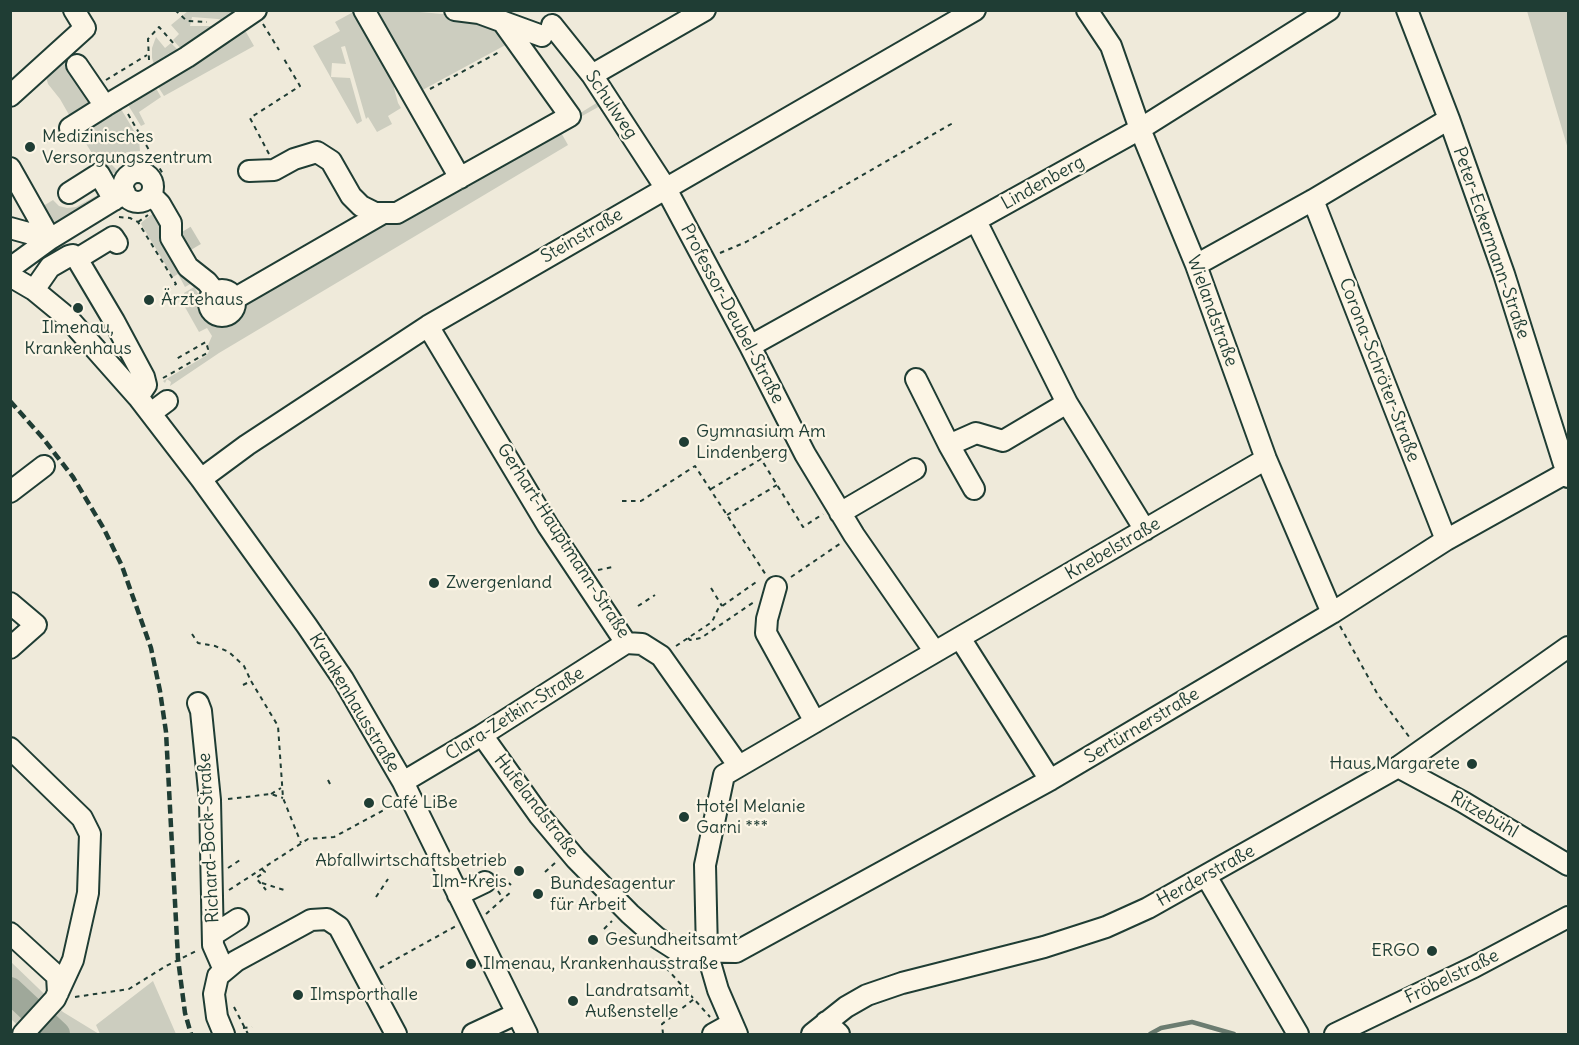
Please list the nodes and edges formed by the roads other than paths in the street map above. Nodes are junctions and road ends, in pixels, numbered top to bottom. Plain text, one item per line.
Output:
1 (74, 10) edge
2 (363, 10) edge
3 (455, 10) edge
4 (705, 10) edge
5 (975, 10) edge
6 (1087, 10) edge
7 (1329, 10) edge
8 (1407, 10) edge
9 (250, 13) edge
10 (502, 21) junction
11 (71, 57) junction
12 (592, 75) junction
13 (10, 96) edge
14 (112, 102) junction
15 (1449, 119) junction
16 (70, 128) dead end
17 (1140, 129) junction
18 (10, 168) edge
19 (249, 171) dead end
20 (459, 178) junction
21 (665, 188) junction
22 (69, 193) dead end
23 (119, 197) junction
24 (1313, 200) junction
25 (382, 213) junction
26 (976, 221) junction
27 (10, 228) edge
28 (50, 239) junction
29 (117, 243) dead end
30 (197, 257) tunnel mouth
31 (77, 259) junction
32 (1196, 265) junction
33 (10, 274) edge
34 (211, 287) junction
35 (34, 290) junction
36 (428, 326) junction
37 (750, 346) junction
38 (916, 379) dead end
39 (142, 391) junction
40 (1067, 403) junction
41 (949, 445) junction
42 (1266, 459) junction
43 (44, 466) dead end
44 (915, 469) dead end
45 (1567, 475) edge
46 (201, 479) junction
47 (974, 489) dead end
48 (10, 492) edge
49 (830, 515) junction
50 (1145, 530) junction
51 (1446, 540) junction
52 (776, 587) dead end
53 (10, 603) edge
54 (1332, 613) junction
55 (960, 638) junction
56 (626, 643) junction
57 (1569, 647) edge
58 (10, 648) edge
59 (936, 652) junction
60 (198, 703) dead end
61 (815, 722) junction
62 (482, 735) junction
63 (10, 748) edge
64 (738, 765) junction
65 (1398, 767) junction
66 (1050, 780) junction
67 (403, 782) junction
68 (1569, 865) edge
69 (1206, 876) junction
70 (485, 882) dead end
71 (458, 895) junction
72 (1569, 917) edge
73 (238, 919) dead end
74 (10, 933) edge
75 (213, 940) junction
76 (707, 952) junction
77 (224, 970) junction
78 (56, 997) junction
79 (516, 1014) junction
80 (10, 1029) edge
81 (826, 1030) edge
82 (726, 1031) edge
83 (23, 1034) edge
84 (15, 1035) edge
85 (224, 1035) edge
86 (396, 1035) edge
87 (472, 1035) edge
88 (527, 1035) edge
89 (1298, 1035) edge
90 (1335, 1035) edge

1 - 11 street
2 - 20 street
3 - 10 street
4 - 12 street
5 - 21 street, Steinstraße
6 - 17 street, Wielandstraße
7 - 17 street, Lindenberg
8 - 15 street, Peter-Eckermann-Straße
9 - 14 street
10 - 12 street, Schulweg
10 - 20 street
11 - 13 street
11 - 14 street
12 - 21 street, Schulweg
14 - 16 street
15 - 24 street
15 - 45 street, Peter-Eckermann-Straße
17 - 26 street, Lindenberg
17 - 32 street, Wielandstraße
18 - 28 street
19 - 25 street
20 - 25 street
21 - 36 street, Steinstraße
21 - 37 street, Professor-Deubel-Straße
22 - 23 street
23 - 28 street
23 - 34 street
24 - 32 street
24 - 51 street, Corona-Schröter-Straße
25 - 34 street
26 - 37 street, Lindenberg
26 - 40 street
27 - 28 street
28 - 33 street
29 - 31 street
30 - 34 street
31 - 35 street
31 - 39 street, Krankenhausstraße
32 - 42 street, Wielandstraße
33 - 35 street, Krankenhausstraße
35 - 39 street, Krankenhausstraße
36 - 46 street, Steinstraße
36 - 56 street, Gerhart-Hauptmann-Straße
37 - 49 street, Professor-Deubel-Straße
38 - 41 street
39 - 46 street, Krankenhausstraße
40 - 41 street
40 - 50 street
41 - 47 street
42 - 50 street, Knebelstraße
42 - 54 street, Wielandstraße
43 - 48 street
44 - 49 street
45 - 51 street, Sertürnerstraße
46 - 67 street, Krankenhausstraße
49 - 59 street, Professor-Deubel-Straße
50 - 55 street, Knebelstraße
51 - 54 street, Sertürnerstraße
52 - 61 street
53 - 58 street
54 - 66 street, Sertürnerstraße
55 - 59 street, Knebelstraße
55 - 66 street
56 - 62 street, Clara-Zetkin-Straße
56 - 64 street, Gerhart-Hauptmann-Straße
57 - 65 street, Herderstraße
59 - 61 street, Knebelstraße
60 - 75 street, Richard-Bock-Straße
61 - 64 street, Knebelstraße
62 - 67 street, Clara-Zetkin-Straße
62 - 76 street, Hufelandstraße
63 - 78 street
64 - 76 street
65 - 68 street, Ritzebühl
65 - 69 street, Herderstraße
66 - 76 street, Sertürnerstraße
67 - 71 street, Krankenhausstraße
69 - 81 street, Herderstraße
69 - 89 street
70 - 71 street
71 - 79 street, Krankenhausstraße
72 - 90 street, Fröbelstraße
73 - 75 street
74 - 78 street
75 - 77 street, Richard-Bock-Straße
76 - 82 street
77 - 85 street
77 - 86 street
78 - 83 street
79 - 87 street
79 - 88 street, Krankenhausstraße
80 - 84 street

